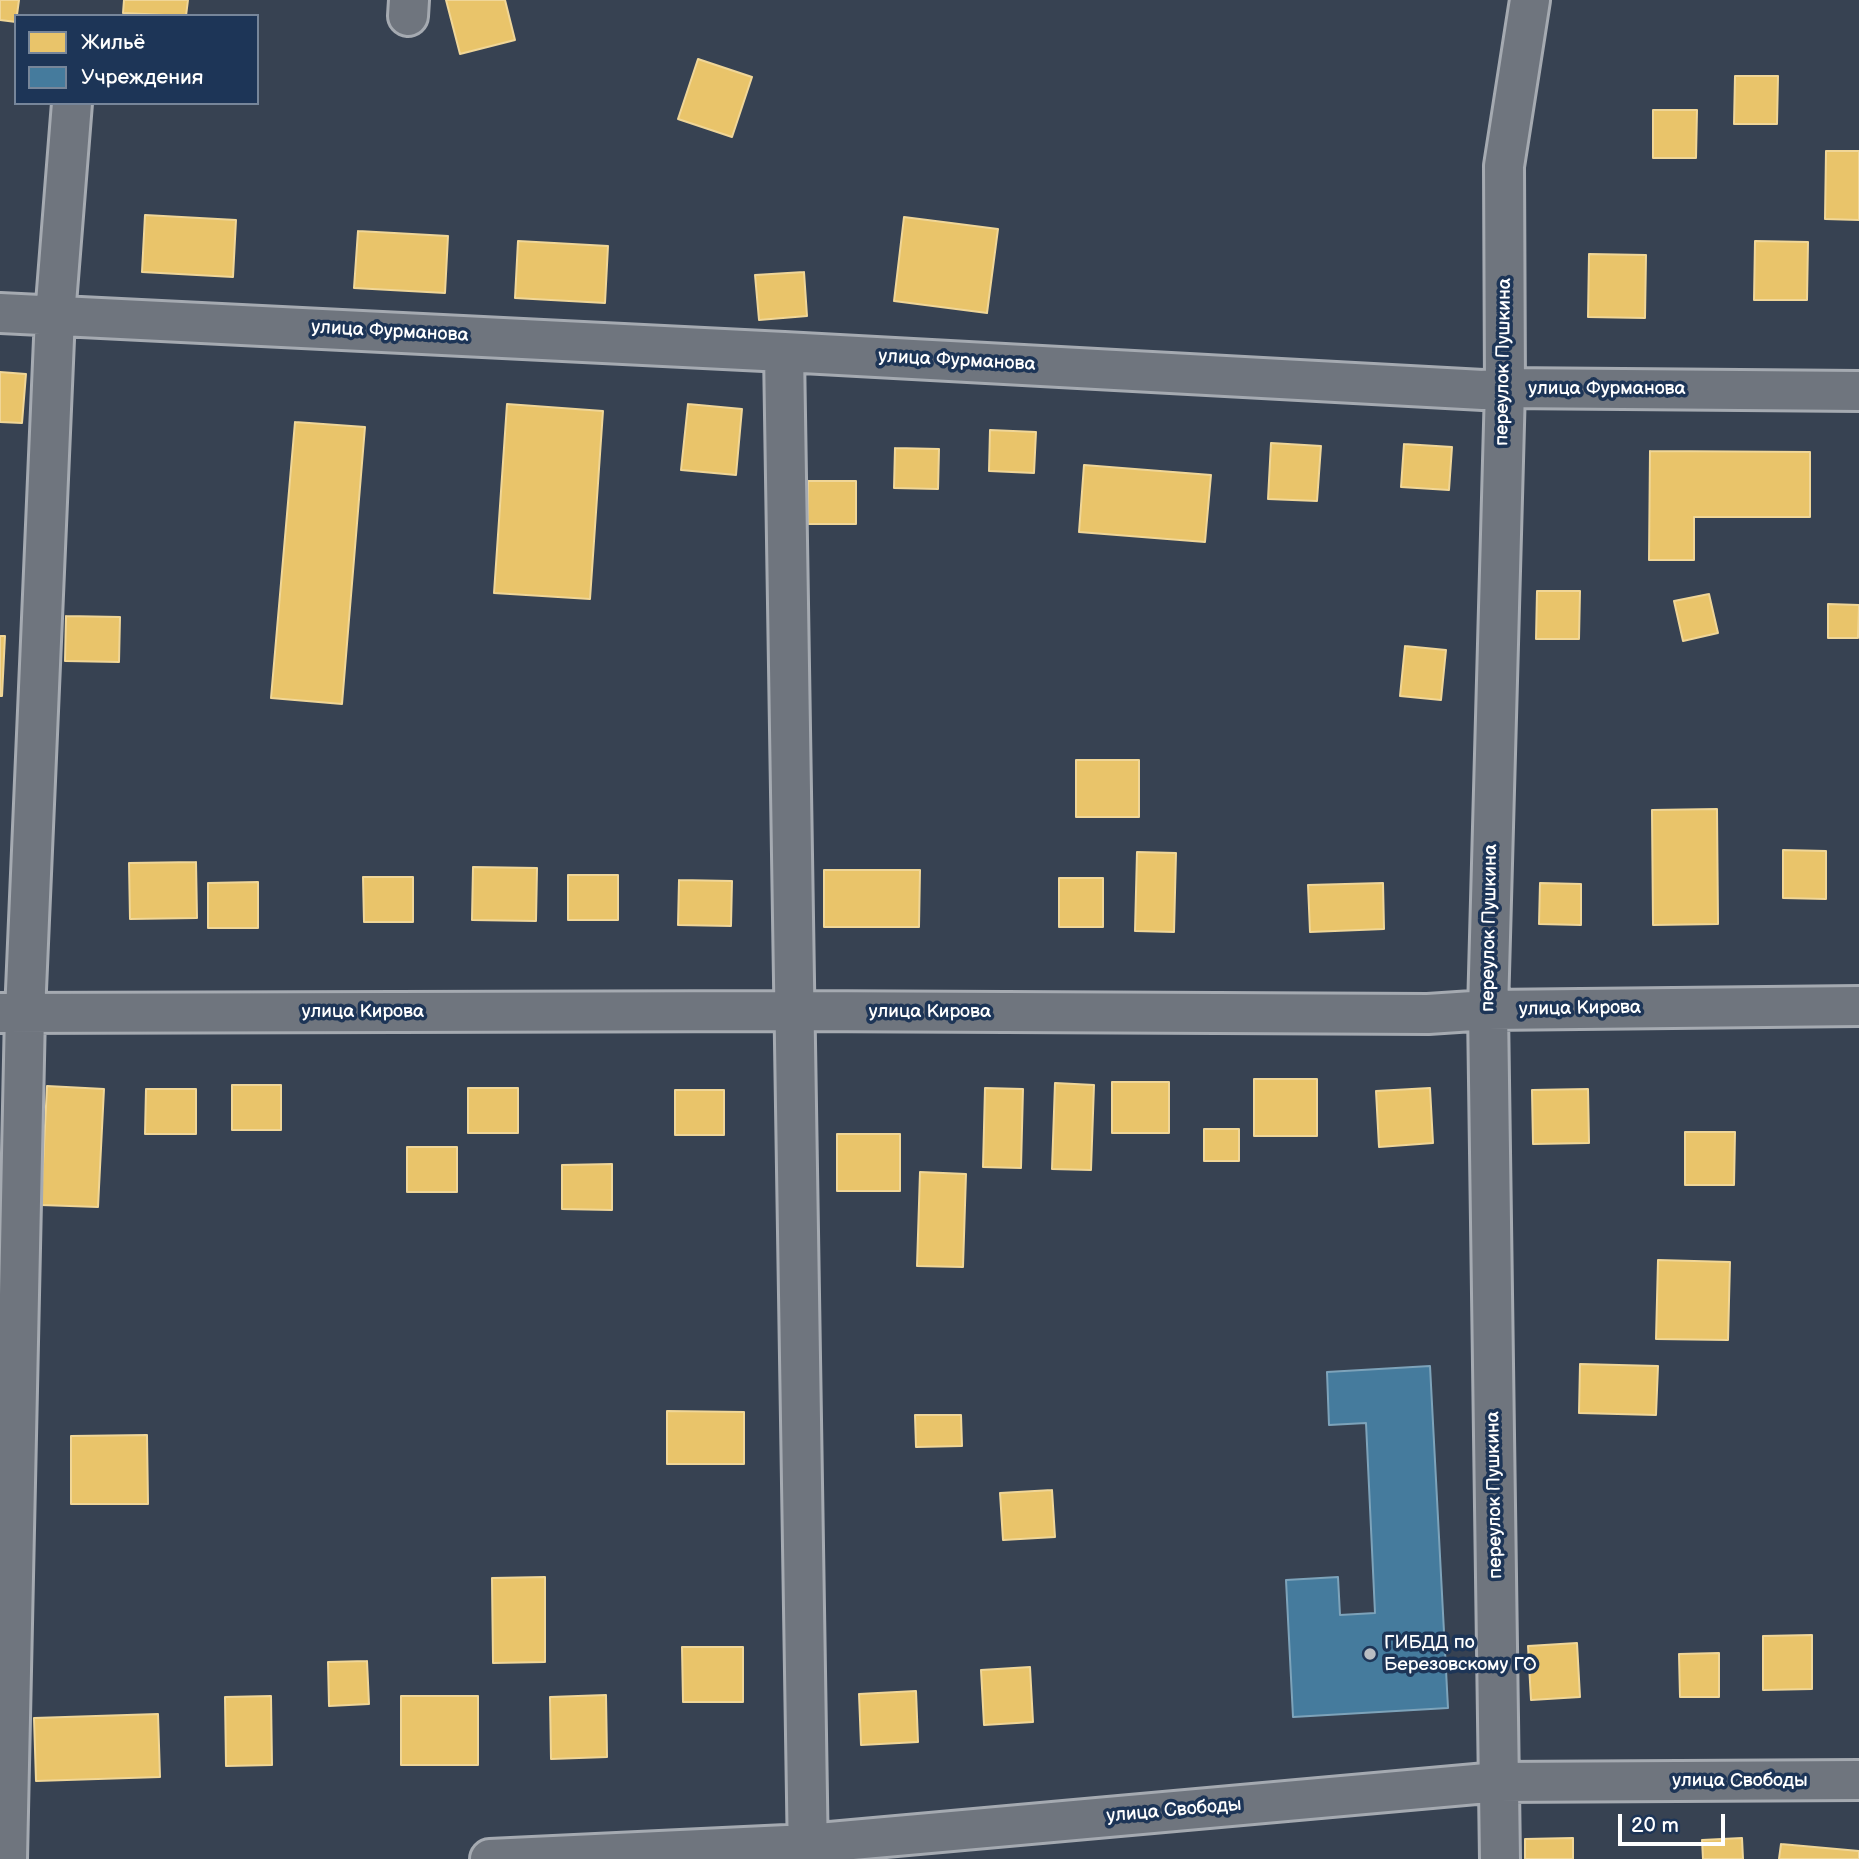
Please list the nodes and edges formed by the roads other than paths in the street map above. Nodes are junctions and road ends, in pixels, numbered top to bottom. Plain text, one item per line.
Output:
1 (1530, 0) edge
2 (72, 105) edge
3 (0, 313) edge
4 (55, 316) junction
5 (783, 352) junction
6 (1505, 388) junction
7 (1859, 391) edge
8 (1859, 1006) edge
9 (1488, 1010) junction
10 (793, 1012) junction
11 (13, 1013) edge
12 (1859, 1780) edge
13 (1499, 1782) junction
14 (808, 1852) edge
15 (7, 1859) edge
16 (490, 1859) edge
17 (1500, 1859) edge

1 - 6 street, переулок Пушкина
2 - 4 street
3 - 4 street, улица Фурманова
4 - 5 street, улица Фурманова
4 - 11 street
5 - 6 street, улица Фурманова
5 - 10 street
6 - 7 street, улица Фурманова
6 - 9 street, переулок Пушкина
8 - 9 street, улица Кирова
9 - 10 street, улица Кирова
9 - 13 street, переулок Пушкина
10 - 11 street, улица Кирова
10 - 14 street
11 - 15 street
12 - 13 street, улица Свободы
13 - 14 street, улица Свободы
13 - 17 street, переулок Пушкина
14 - 16 street, улица Свободы

